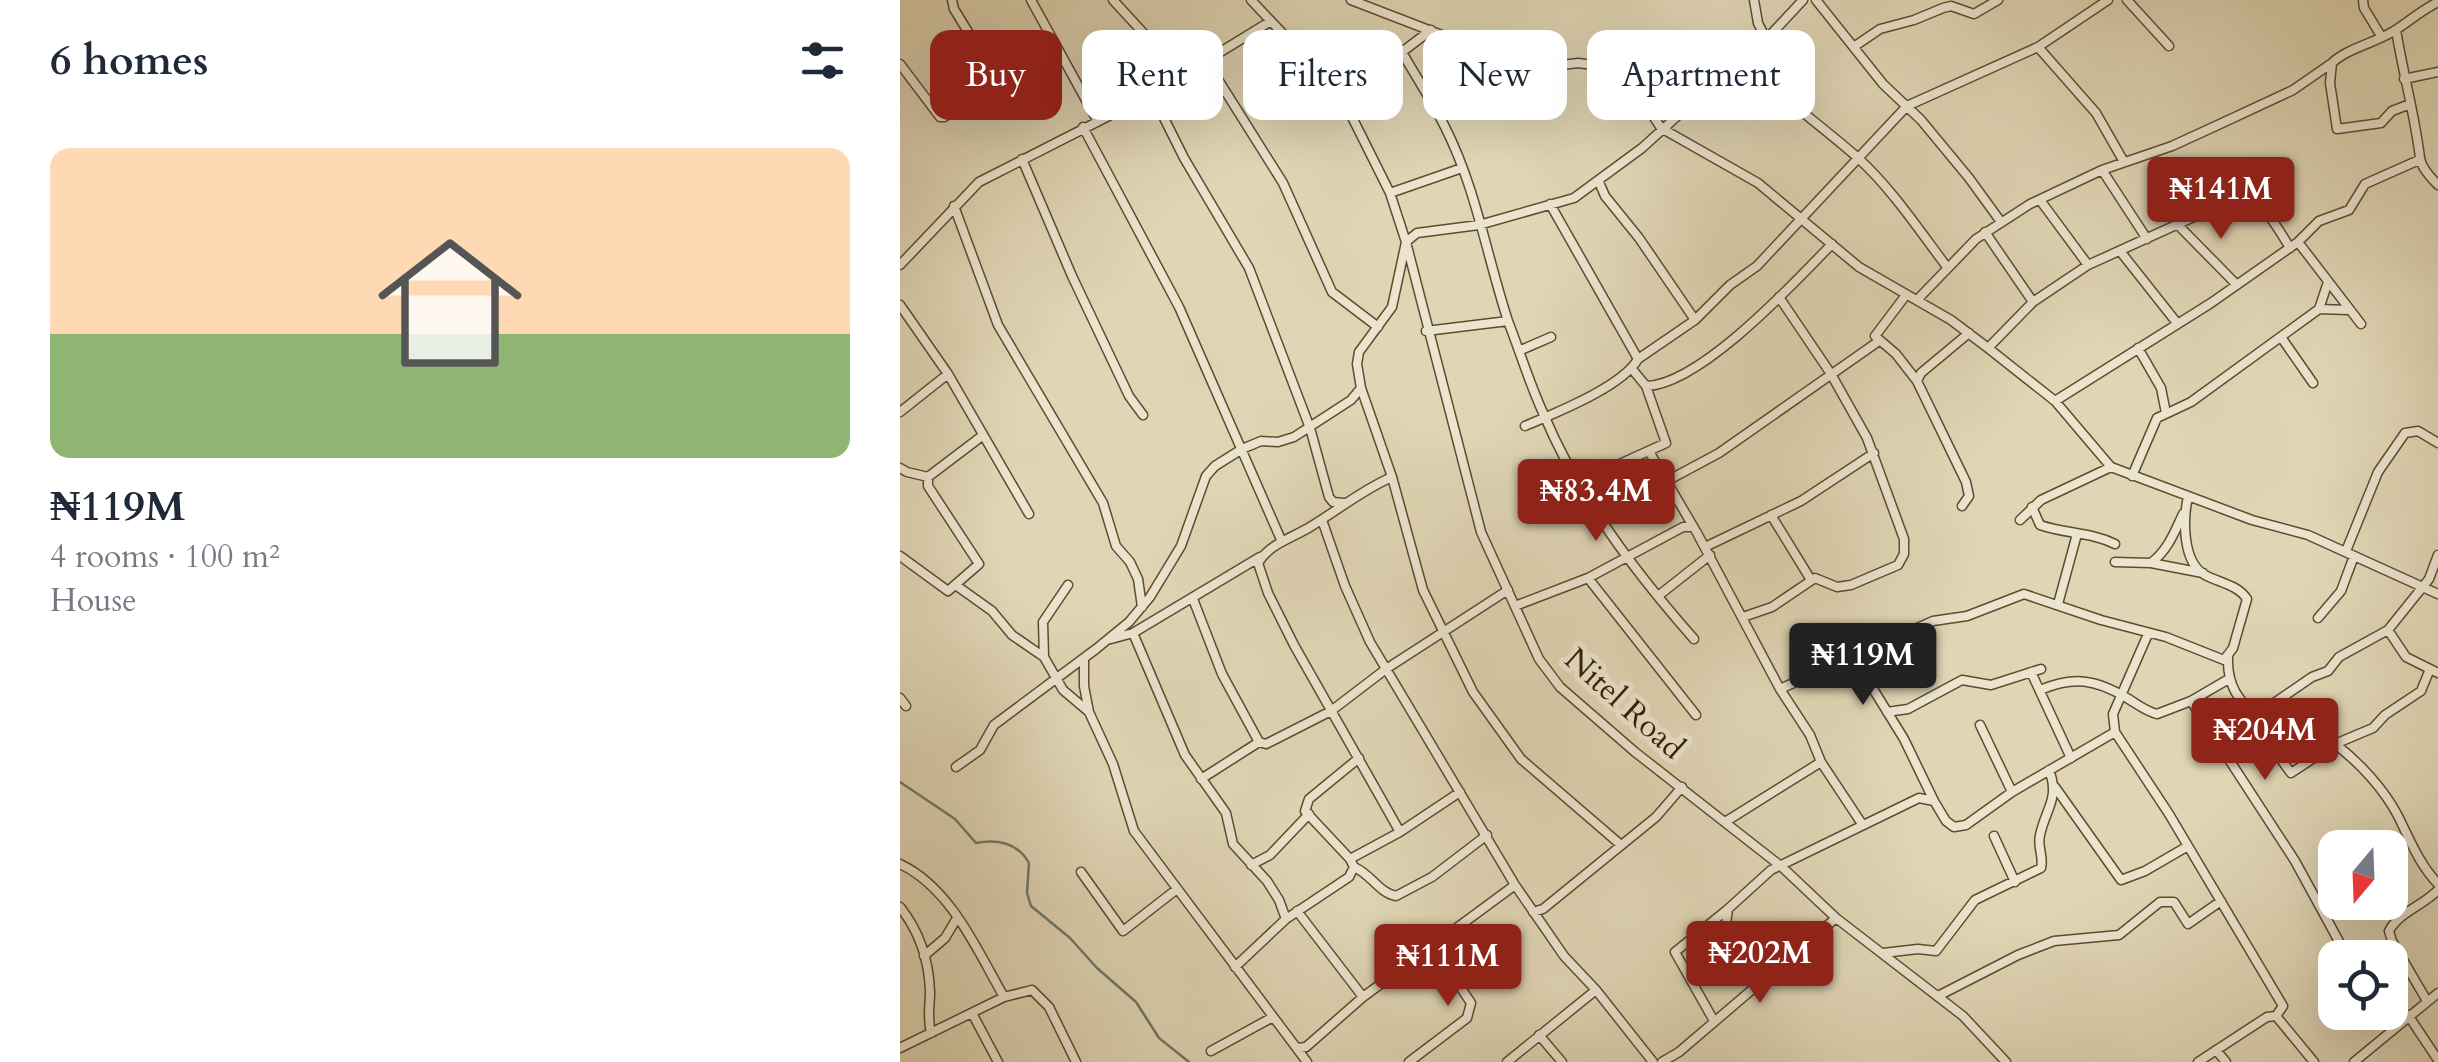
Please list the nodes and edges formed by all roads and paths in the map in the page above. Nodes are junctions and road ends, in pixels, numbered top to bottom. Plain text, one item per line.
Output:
1 (952, 0) edge
2 (1030, 0) edge
3 (1113, 0) edge
4 (1251, 0) edge
5 (1351, 0) edge
6 (1754, 0) edge
7 (1802, 0) edge
8 (1816, 0) edge
9 (1998, 0) edge
10 (2108, 0) edge
11 (2127, 0) edge
12 (2363, 0) edge
13 (2438, 2) edge
14 (1950, 3) edge
15 (1271, 21) junction
16 (1141, 30) edge
17 (1279, 30) edge
18 (1430, 30) edge
19 (1762, 30) edge
20 (1774, 30) edge
21 (2396, 30) junction
22 (1423, 36) edge
23 (2382, 36) junction
24 (1855, 46) junction
25 (2169, 46) dead end
26 (2038, 47) junction
27 (1403, 51) edge
28 (1223, 52) edge
29 (1403, 54) edge
30 (2332, 63) junction
31 (900, 64) edge
32 (1567, 64) edge
33 (2438, 72) edge
34 (2404, 79) junction
35 (1223, 88) edge
36 (1082, 93) edge
37 (2410, 104) junction
38 (1907, 106) junction
39 (1097, 120) edge
40 (1165, 120) edge
41 (1354, 120) edge
42 (1670, 120) edge
43 (1811, 120) edge
44 (1083, 127) junction
45 (1661, 128) junction
46 (1022, 159) junction
47 (1860, 160) junction
48 (2420, 160) junction
49 (2124, 162) junction
50 (1462, 168) junction
51 (2102, 170) junction
52 (2436, 178) edge
53 (1599, 182) junction
54 (1390, 193) junction
55 (2040, 200) junction
56 (1550, 204) junction
57 (954, 206) junction
58 (1802, 219) junction
59 (2002, 222) junction
60 (1479, 225) junction
61 (2178, 225) junction
62 (1985, 232) junction
63 (2148, 239) junction
64 (1406, 242) junction
65 (1832, 244) junction
66 (2294, 245) junction
67 (2120, 251) junction
68 (900, 265) edge
69 (2088, 265) junction
70 (1947, 267) junction
71 (2328, 282) junction
72 (2237, 285) junction
73 (1906, 295) junction
74 (1779, 297) junction
75 (1917, 300) junction
76 (2032, 302) junction
77 (900, 305) edge
78 (2319, 309) junction
79 (2350, 310) junction
80 (1695, 320) junction
81 (1508, 321) junction
82 (2177, 323) junction
83 (2361, 324) dead end
84 (1378, 327) junction
85 (1426, 331) junction
86 (1969, 333) junction
87 (2281, 337) junction
88 (1551, 338) dead end
89 (1879, 342) junction
90 (1988, 348) junction
91 (2138, 348) junction
92 (1521, 350) junction
93 (1638, 359) junction
94 (1632, 369) junction
95 (948, 374) junction
96 (1831, 374) junction
97 (1918, 381) junction
98 (2313, 383) dead end
99 (1646, 386) junction
100 (1361, 388) junction
101 (2054, 401) junction
102 (900, 412) edge
103 (2166, 413) junction
104 (1142, 415) dead end
105 (1544, 417) junction
106 (1525, 426) dead end
107 (1310, 428) junction
108 (982, 436) junction
109 (2438, 443) edge
110 (1242, 449) junction
111 (1650, 453) junction
112 (1874, 453) junction
113 (2110, 467) junction
114 (900, 468) edge
115 (2132, 476) junction
116 (928, 477) junction
117 (1392, 477) junction
118 (1665, 482) junction
119 (1578, 484) junction
120 (2188, 497) junction
121 (1344, 503) junction
122 (1962, 506) dead end
123 (2032, 506) junction
124 (2186, 510) junction
125 (1029, 514) dead end
126 (1771, 515) junction
127 (1322, 520) junction
128 (2020, 520) dead end
129 (1693, 527) junction
130 (2077, 534) junction
131 (1282, 542) junction
132 (2116, 544) dead end
133 (1707, 551) junction
134 (2350, 553) junction
135 (1264, 554) junction
136 (2438, 555) edge
137 (900, 556) edge
138 (1625, 556) junction
139 (2115, 562) dead end
140 (2151, 563) junction
141 (2203, 574) junction
142 (1588, 578) junction
143 (1811, 580) junction
144 (1068, 585) dead end
145 (957, 586) junction
146 (2421, 586) junction
147 (1508, 590) junction
148 (2438, 594) edge
149 (1658, 596) junction
150 (1193, 599) junction
151 (2058, 604) junction
152 (1514, 606) junction
153 (1142, 607) junction
154 (1743, 617) junction
155 (2318, 618) dead end
156 (2388, 630) junction
157 (1133, 633) junction
158 (1446, 633) junction
159 (2148, 634) junction
160 (1694, 639) dead end
161 (1104, 641) junction
162 (1044, 657) junction
163 (2228, 657) junction
164 (1084, 658) junction
165 (1854, 658) junction
166 (1386, 669) junction
167 (2434, 671) edge
168 (1056, 679) junction
169 (2227, 680) junction
170 (1780, 688) junction
171 (2040, 690) junction
172 (2122, 695) junction
173 (2191, 702) junction
174 (1332, 711) junction
175 (1090, 712) junction
176 (1888, 712) junction
177 (1696, 715) dead end
178 (2259, 719) junction
179 (1980, 725) dead end
180 (2115, 732) junction
181 (1259, 742) junction
182 (2335, 744) junction
183 (1358, 758) junction
184 (2071, 758) junction
185 (1821, 762) junction
186 (956, 767) dead end
187 (2049, 770) junction
188 (1201, 779) junction
189 (2055, 787) junction
190 (1682, 788) junction
191 (1460, 792) junction
192 (2012, 792) junction
193 (1934, 802) junction
194 (2070, 808) junction
195 (1309, 814) junction
196 (2048, 816) junction
197 (1725, 822) junction
198 (1862, 824) junction
199 (1400, 832) junction
200 (1488, 835) junction
201 (1994, 836) dead end
202 (1621, 845) junction
203 (2188, 846) junction
204 (1352, 863) junction
205 (900, 864) edge
206 (1251, 865) junction
207 (1782, 867) junction
208 (1082, 872) dead end
209 (2015, 882) junction
210 (1515, 885) junction
211 (2438, 887) edge
212 (1177, 889) junction
213 (2221, 901) junction
214 (900, 907) edge
215 (1728, 910) junction
216 (1297, 911) junction
217 (1538, 914) junction
218 (956, 918) junction
219 (1836, 918) junction
220 (1286, 919) junction
221 (1725, 931) dead end
222 (2338, 940) edge
223 (1434, 947) junction
224 (1881, 953) junction
225 (924, 956) junction
226 (1236, 967) junction
227 (1596, 990) junction
228 (2438, 993) edge
229 (1938, 996) junction
230 (1004, 997) junction
231 (1363, 997) junction
232 (2427, 1000) junction
233 (972, 1013) junction
234 (2408, 1015) joint
235 (2276, 1016) junction
236 (1273, 1017) junction
237 (1714, 1021) junction
238 (2392, 1030) edge
239 (931, 1033) junction
240 (1539, 1035) junction
241 (900, 1048) edge
242 (1297, 1048) junction
243 (2216, 1050) junction
244 (1211, 1051) dead end
245 (2437, 1058) edge
246 (2001, 1060) edge
247 (998, 1062) edge
248 (1076, 1062) edge
249 (1307, 1062) edge
250 (1409, 1062) edge
251 (1507, 1062) edge
252 (1562, 1062) edge
253 (1653, 1062) edge
254 (1662, 1062) edge
255 (2198, 1062) edge
256 (2226, 1062) edge
257 (2314, 1062) edge
258 (2354, 1062) edge
259 (2425, 1062) edge

1 - 31 street
2 - 36 street
3 - 16 street
4 - 15 street, Nitel Road
5 - 18 street
6 - 19 street
7 - 20 street
8 - 24 street
9 - 14 street
10 - 26 street
11 - 25 street
12 - 23 street
13 - 21 street
14 - 24 street
15 - 17 street, Nitel Road
15 - 28 street
21 - 23 street
21 - 34 street
22 - 27 street
23 - 30 street
24 - 38 street
26 - 38 street
26 - 49 street
29 - 50 street
30 - 37 street
30 - 49 street
32 - 45 street
33 - 34 street
34 - 37 street
35 - 84 street
37 - 48 street
38 - 47 street
38 - 59 street
39 - 44 street
40 - 107 street
41 - 54 street, Nitel Road
42 - 45 street
43 - 47 street
44 - 46 street
44 - 110 street
45 - 53 street
45 - 58 street
46 - 57 street
46 - 104 street
47 - 58 street
47 - 70 street
48 - 52 street
48 - 66 street
49 - 51 street
50 - 54 street
50 - 60 street
51 - 55 street
51 - 63 street
53 - 56 street
53 - 80 street
54 - 64 street, Nitel Road
55 - 59 street
55 - 69 street
56 - 60 street
56 - 93 street
57 - 68 street
57 - 153 street
58 - 65 street
58 - 80 street
59 - 62 street
60 - 64 street
60 - 81 street
61 - 63 street
61 - 66 street
61 - 72 street
62 - 70 street
62 - 76 street
63 - 67 street
64 - 84 street
64 - 85 street, Nitel Road
65 - 73 street
65 - 74 street
66 - 71 street
66 - 72 street
67 - 69 street
67 - 82 street
69 - 76 street
70 - 75 street
71 - 78 street
71 - 79 street
72 - 82 street
73 - 75 street
73 - 89 street
74 - 96 street
74 - 99 street
75 - 86 street
76 - 90 street
77 - 95 street
78 - 79 street
78 - 87 street
79 - 83 street
80 - 93 street
81 - 85 street
81 - 92 street
82 - 91 street
84 - 100 street
85 - 147 street, Nitel Road
86 - 90 street
86 - 97 street
87 - 98 street
87 - 103 street
88 - 92 street
89 - 96 street
89 - 97 street
90 - 101 street
91 - 101 street
91 - 103 street
92 - 105 street
93 - 94 street
94 - 99 street
94 - 105 street
95 - 102 street
95 - 108 street
96 - 112 street
96 - 118 street
97 - 122 street
99 - 111 street
100 - 107 street
100 - 117 street
101 - 113 street
103 - 115 street
105 - 106 street
105 - 119 street
107 - 110 street
107 - 121 street
108 - 116 street
108 - 125 street
109 - 134 street
110 - 131 street
110 - 153 street
111 - 118 street
111 - 119 street
112 - 126 street
112 - 143 street
113 - 115 street
113 - 123 street
114 - 116 street
115 - 120 street
116 - 145 street
117 - 121 street
117 - 158 street
118 - 129 street
119 - 138 street
120 - 124 street
120 - 134 street
121 - 127 street
123 - 128 street
123 - 130 street
124 - 140 street
124 - 141 street
126 - 133 street
126 - 143 street
127 - 131 street
127 - 166 street
129 - 133 street
129 - 138 street
130 - 132 street
130 - 151 street
131 - 135 street
133 - 149 street
133 - 154 street
134 - 146 street
134 - 155 street
135 - 150 street
135 - 174 street
136 - 146 street
137 - 145 street
138 - 142 street
138 - 149 street
139 - 140 street
140 - 141 street
141 - 163 street
142 - 152 street
142 - 177 street
143 - 154 street
144 - 162 street
145 - 162 street
146 - 148 street
146 - 156 street
147 - 152 street, Nitel Road
147 - 158 street
149 - 160 street
150 - 157 street
150 - 181 street
151 - 159 street
151 - 165 street
152 - 190 street, Nitel Road
153 - 161 street
154 - 170 street
156 - 167 street
156 - 178 street
157 - 161 street
157 - 188 street
158 - 166 street
158 - 202 street
159 - 163 street
159 - 172 street
161 - 164 street
162 - 168 street
163 - 169 street
164 - 168 street
164 - 175 street
165 - 170 street
165 - 176 street
166 - 174 street
166 - 191 street
167 - 182 street
168 - 175 street
168 - 186 street
169 - 173 street
169 - 178 street
170 - 185 street
171 - 172 street
171 - 176 street
171 - 184 street
172 - 173 street
172 - 180 street
173 - 222 street
174 - 181 street
174 - 183 street
175 - 212 street
176 - 193 street
178 - 182 street
179 - 192 street
180 - 184 street
180 - 203 street
181 - 188 street
182 - 211 street
183 - 195 street
183 - 199 street
184 - 187 street
185 - 197 street
185 - 198 street
187 - 189 street
187 - 192 street
188 - 206 street
189 - 194 street
189 - 196 street
190 - 197 street, Nitel Road
190 - 202 street
191 - 199 street
191 - 200 street
192 - 193 street
193 - 198 street
194 - 196 street
194 - 203 street
195 - 204 street
195 - 206 street
196 - 209 street
197 - 207 street, Nitel Road
198 - 207 street
199 - 204 street
200 - 204 street
200 - 210 street
201 - 209 street
202 - 217 street
203 - 213 street
204 - 216 street
205 - 218 street
206 - 220 street
207 - 215 street
207 - 219 street, Nitel Road
208 - 212 street
209 - 224 street
210 - 217 street
210 - 223 street
211 - 232 street
212 - 226 street
213 - 229 street
213 - 235 street
214 - 225 street
215 - 221 street
215 - 237 street
216 - 220 street
216 - 231 street
217 - 227 street
218 - 225 street
218 - 230 street
219 - 224 street, Nitel Road
219 - 237 street
220 - 226 street
223 - 231 street
223 - 250 street
224 - 229 street, Nitel Road
225 - 239 street
226 - 236 street
227 - 240 street
227 - 253 street
228 - 232 street
229 - 246 street, Nitel Road
230 - 233 street
230 - 248 street
231 - 242 street
232 - 234 street
233 - 239 street
233 - 247 street
234 - 245 street
235 - 243 street
235 - 257 street
236 - 242 street
236 - 244 street
237 - 254 street
238 - 258 street
239 - 241 street
240 - 251 street
240 - 252 street
242 - 249 street
243 - 255 street
243 - 256 street
245 - 259 street

